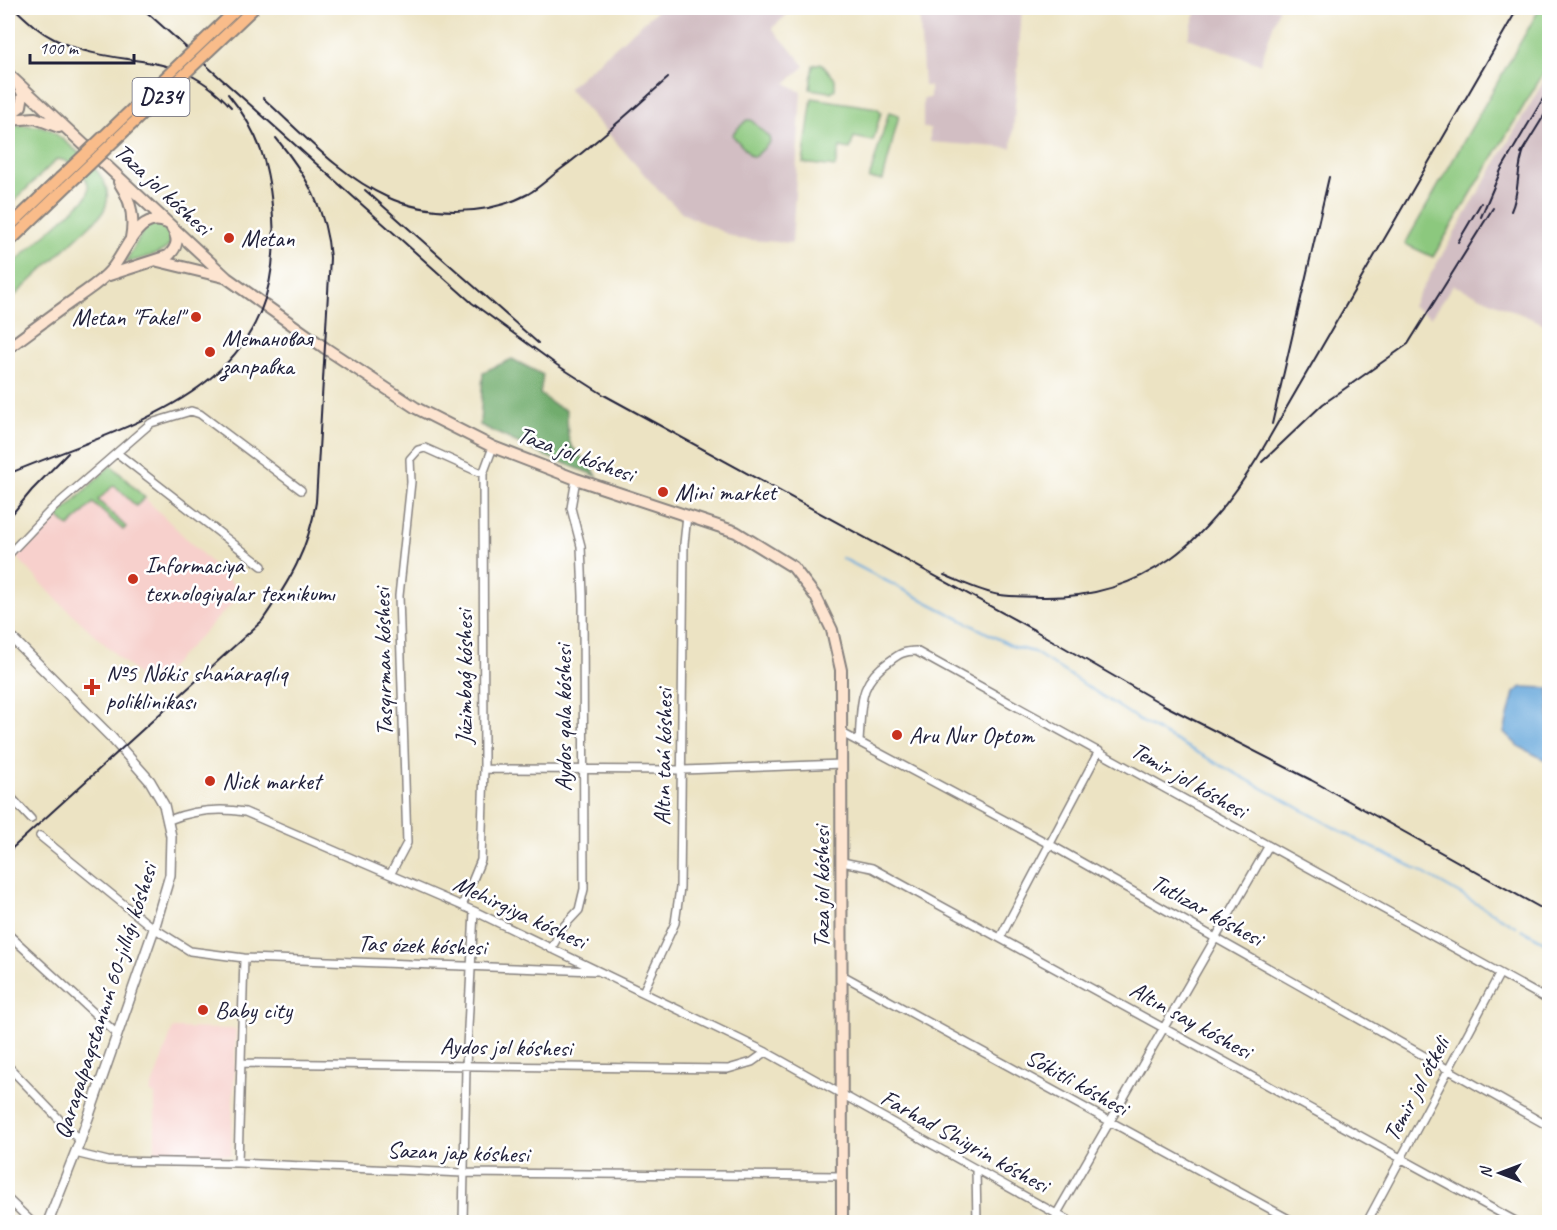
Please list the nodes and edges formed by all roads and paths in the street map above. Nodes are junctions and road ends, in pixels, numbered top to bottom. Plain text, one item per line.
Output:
1 (238, 8) edge
2 (254, 8) edge
3 (11, 78) edge
4 (8, 118) edge
5 (74, 135) junction
6 (110, 169) junction
7 (63, 182) junction
8 (170, 224) junction
9 (8, 228) edge
10 (8, 243) edge
11 (130, 243) junction
12 (158, 261) junction
13 (106, 276) junction
14 (227, 278) junction
15 (8, 348) edge
16 (494, 447) junction
17 (117, 453) junction
18 (483, 474) junction
19 (576, 479) junction
20 (301, 490) dead end
21 (687, 515) junction
22 (8, 555) edge
23 (262, 566) dead end
24 (8, 634) edge
25 (842, 733) junction
26 (859, 741) junction
27 (1099, 751) junction
28 (842, 764) junction
29 (484, 769) junction
30 (583, 770) junction
31 (683, 770) junction
32 (8, 794) edge
33 (31, 819) dead end
34 (169, 820) junction
35 (40, 836) dead end
36 (1049, 844) junction
37 (1268, 847) junction
38 (842, 862) junction
39 (391, 873) junction
40 (462, 906) junction
41 (474, 911) junction
42 (154, 929) junction
43 (8, 934) edge
44 (1214, 936) junction
45 (1000, 938) junction
46 (551, 949) junction
47 (244, 958) junction
48 (470, 967) junction
49 (598, 971) junction
50 (842, 975) junction
51 (1499, 975) junction
52 (643, 992) junction
53 (1550, 1001) edge
54 (1164, 1028) junction
55 (117, 1034) junction
56 (766, 1052) junction
57 (241, 1063) junction
58 (8, 1066) edge
59 (466, 1066) junction
60 (1448, 1070) junction
61 (841, 1095) junction
62 (1110, 1122) junction
63 (1550, 1127) edge
64 (80, 1141) junction
65 (75, 1153) junction
66 (1401, 1159) junction
67 (238, 1163) junction
68 (976, 1170) junction
69 (463, 1173) junction
70 (842, 1176) junction
71 (8, 1199) edge
72 (1056, 1215) junction
73 (32, 1222) edge
74 (48, 1222) edge
75 (463, 1222) edge
76 (842, 1222) edge
77 (977, 1222) edge
78 (1071, 1222) edge
79 (1294, 1222) edge
80 (1367, 1222) edge
81 (1517, 1222) edge

1 - 7 main road, D234, bridge
2 - 7 main road, D234, bridge
3 - 4 main road
3 - 5 main road, Taza jol kóshesi
4 - 5 main road
5 - 6 main road, Taza jol kóshesi
6 - 8 main road, Taza jol kóshesi
6 - 11 main road
7 - 9 main road, D234
7 - 10 main road, D234
8 - 11 main road
8 - 12 main road
8 - 14 main road, Taza jol kóshesi
11 - 13 main road
12 - 13 main road
12 - 14 main road
13 - 15 main road
14 - 16 main road, Taza jol kóshesi
16 - 18 street, Júzimbaǵ kóshesi
16 - 19 main road, Taza jol kóshesi
17 - 20 street
17 - 22 street
17 - 23 street
18 - 29 street, Júzimbaǵ kóshesi
18 - 39 street, Tasqırman kóshesi
19 - 21 main road, Taza jol kóshesi
19 - 30 street, Aydos qala kóshesi
21 - 25 main road, Taza jol kóshesi
21 - 31 street, Altın tań kóshesi
24 - 34 street, Qaraqalpaqstannıń 60-jıllıǵı kóshesi
25 - 26 street, Tutlızar kóshesi
25 - 28 main road, Taza jol kóshesi
26 - 27 street, Temir jol kóshesi
26 - 36 street, Tutlızar kóshesi
27 - 36 street
27 - 37 street, Temir jol kóshesi
28 - 31 street
28 - 38 main road, Taza jol kóshesi
29 - 30 street
29 - 40 street, Júzimbaǵ kóshesi
30 - 31 street
30 - 46 street, Aydos qala kóshesi
31 - 52 street, Altın tań kóshesi
32 - 33 street
34 - 39 street, Mehirgiya kóshesi
34 - 42 street, Qaraqalpaqstannıń 60-jıllıǵı kóshesi
35 - 42 street, Tas ózek kóshesi
36 - 44 street, Tutlızar kóshesi
36 - 45 street
37 - 44 street
37 - 51 street, Temir jol kóshesi
38 - 45 street, Altın say kóshesi
38 - 50 main road, Taza jol kóshesi
39 - 40 street, Mehirgiya kóshesi
40 - 41 street, Mehirgiya kóshesi
41 - 46 street, Mehirgiya kóshesi
41 - 48 street
42 - 47 street, Tas ózek kóshesi
42 - 55 street, Qaraqalpaqstannıń 60-jıllıǵı kóshesi
43 - 55 street
44 - 54 street
44 - 60 street, Tutlızar kóshesi
45 - 54 street, Altın say kóshesi
46 - 49 street, Mehirgiya kóshesi
47 - 48 street, Tas ózek kóshesi
47 - 57 street
48 - 49 street, Tas ózek kóshesi
48 - 59 street
49 - 52 street, Mehirgiya kóshesi
50 - 61 main road, Taza jol kóshesi
50 - 62 street, Sókitli kóshesi
51 - 53 street, Temir jol kóshesi
51 - 60 street, Temir jol ótkeli
52 - 56 street, Mehirgiya kóshesi
54 - 62 street
54 - 66 street, Altın say kóshesi
55 - 64 street, Qaraqalpaqstannıń 60-jıllıǵı kóshesi
56 - 59 street, Aydos jol kóshesi
56 - 61 street, Mehirgiya kóshesi
57 - 59 street, Aydos jol kóshesi
57 - 67 street
58 - 64 street
59 - 69 street
60 - 63 street, Tutlızar kóshesi
60 - 66 street, Temir jol ótkeli
61 - 68 street, Farhad Shiyrin kóshesi
61 - 70 main road, Taza jol kóshesi
62 - 72 street
62 - 79 street, Sókitli kóshesi
64 - 65 street, Qaraqalpaqstannıń 60-jıllıǵı kóshesi
65 - 67 street, Sazan jap kóshesi
65 - 74 street, Qaraqalpaqstannıń 60-jıllıǵı kóshesi
66 - 80 street, Temir jol ótkeli
66 - 81 street, Altın say kóshesi
67 - 69 street, Sazan jap kóshesi
68 - 72 street, Farhad Shiyrin kóshesi
68 - 77 street
69 - 70 street, Sazan jap kóshesi
69 - 75 street
70 - 76 main road, Taza jol kóshesi
71 - 73 street
72 - 78 street, Farhad Shiyrin kóshesi

